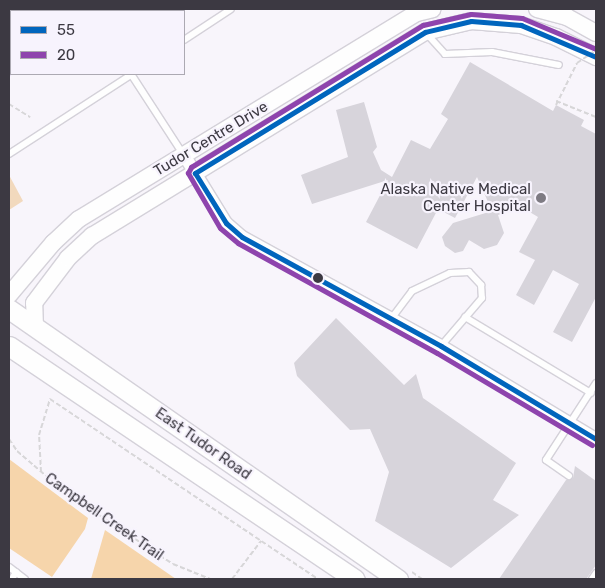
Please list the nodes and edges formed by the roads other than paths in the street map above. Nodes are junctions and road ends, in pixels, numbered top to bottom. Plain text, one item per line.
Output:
1 (231, 9) edge
2 (537, 9) edge
3 (422, 10) edge
4 (425, 32) junction
5 (596, 33) edge
6 (185, 39) edge
7 (593, 62) edge
8 (559, 65) dead end
9 (129, 75) edge
10 (132, 75) edge
11 (9, 154) edge
12 (184, 156) junction
13 (195, 173) junction
14 (9, 294) edge
15 (9, 309) edge
16 (465, 318) junction
17 (391, 319) junction
18 (35, 327) junction
19 (9, 346) edge
20 (441, 346) junction
21 (596, 383) edge
22 (591, 393) junction
23 (572, 424) junction
24 (596, 439) edge
25 (569, 476) dead end
26 (9, 567) edge
27 (16, 572) junction
28 (596, 573) edge
29 (12, 579) edge
30 (25, 579) edge
31 (355, 579) edge
32 (398, 579) edge
33 (592, 579) edge

1 - 6 lane
2 - 5 street
3 - 4 street
3 - 12 street, Tudor Centre Drive
4 - 7 street, Tudor Centre Drive
4 - 8 lane
4 - 13 street, Tudor Centre Drive
9 - 11 lane
10 - 12 lane
12 - 13 street
12 - 14 street, Tudor Centre Drive
13 - 17 street
13 - 18 street, Tudor Centre Drive
15 - 18 main road, East Tudor Road
16 - 17 lane
16 - 20 lane
16 - 22 lane
17 - 20 street
18 - 32 main road, East Tudor Road
19 - 31 main road, East Tudor Road
20 - 23 street
21 - 22 lane
22 - 23 lane
23 - 24 street
23 - 25 lane
26 - 27 lane
27 - 29 lane
27 - 30 lane
28 - 33 lane

